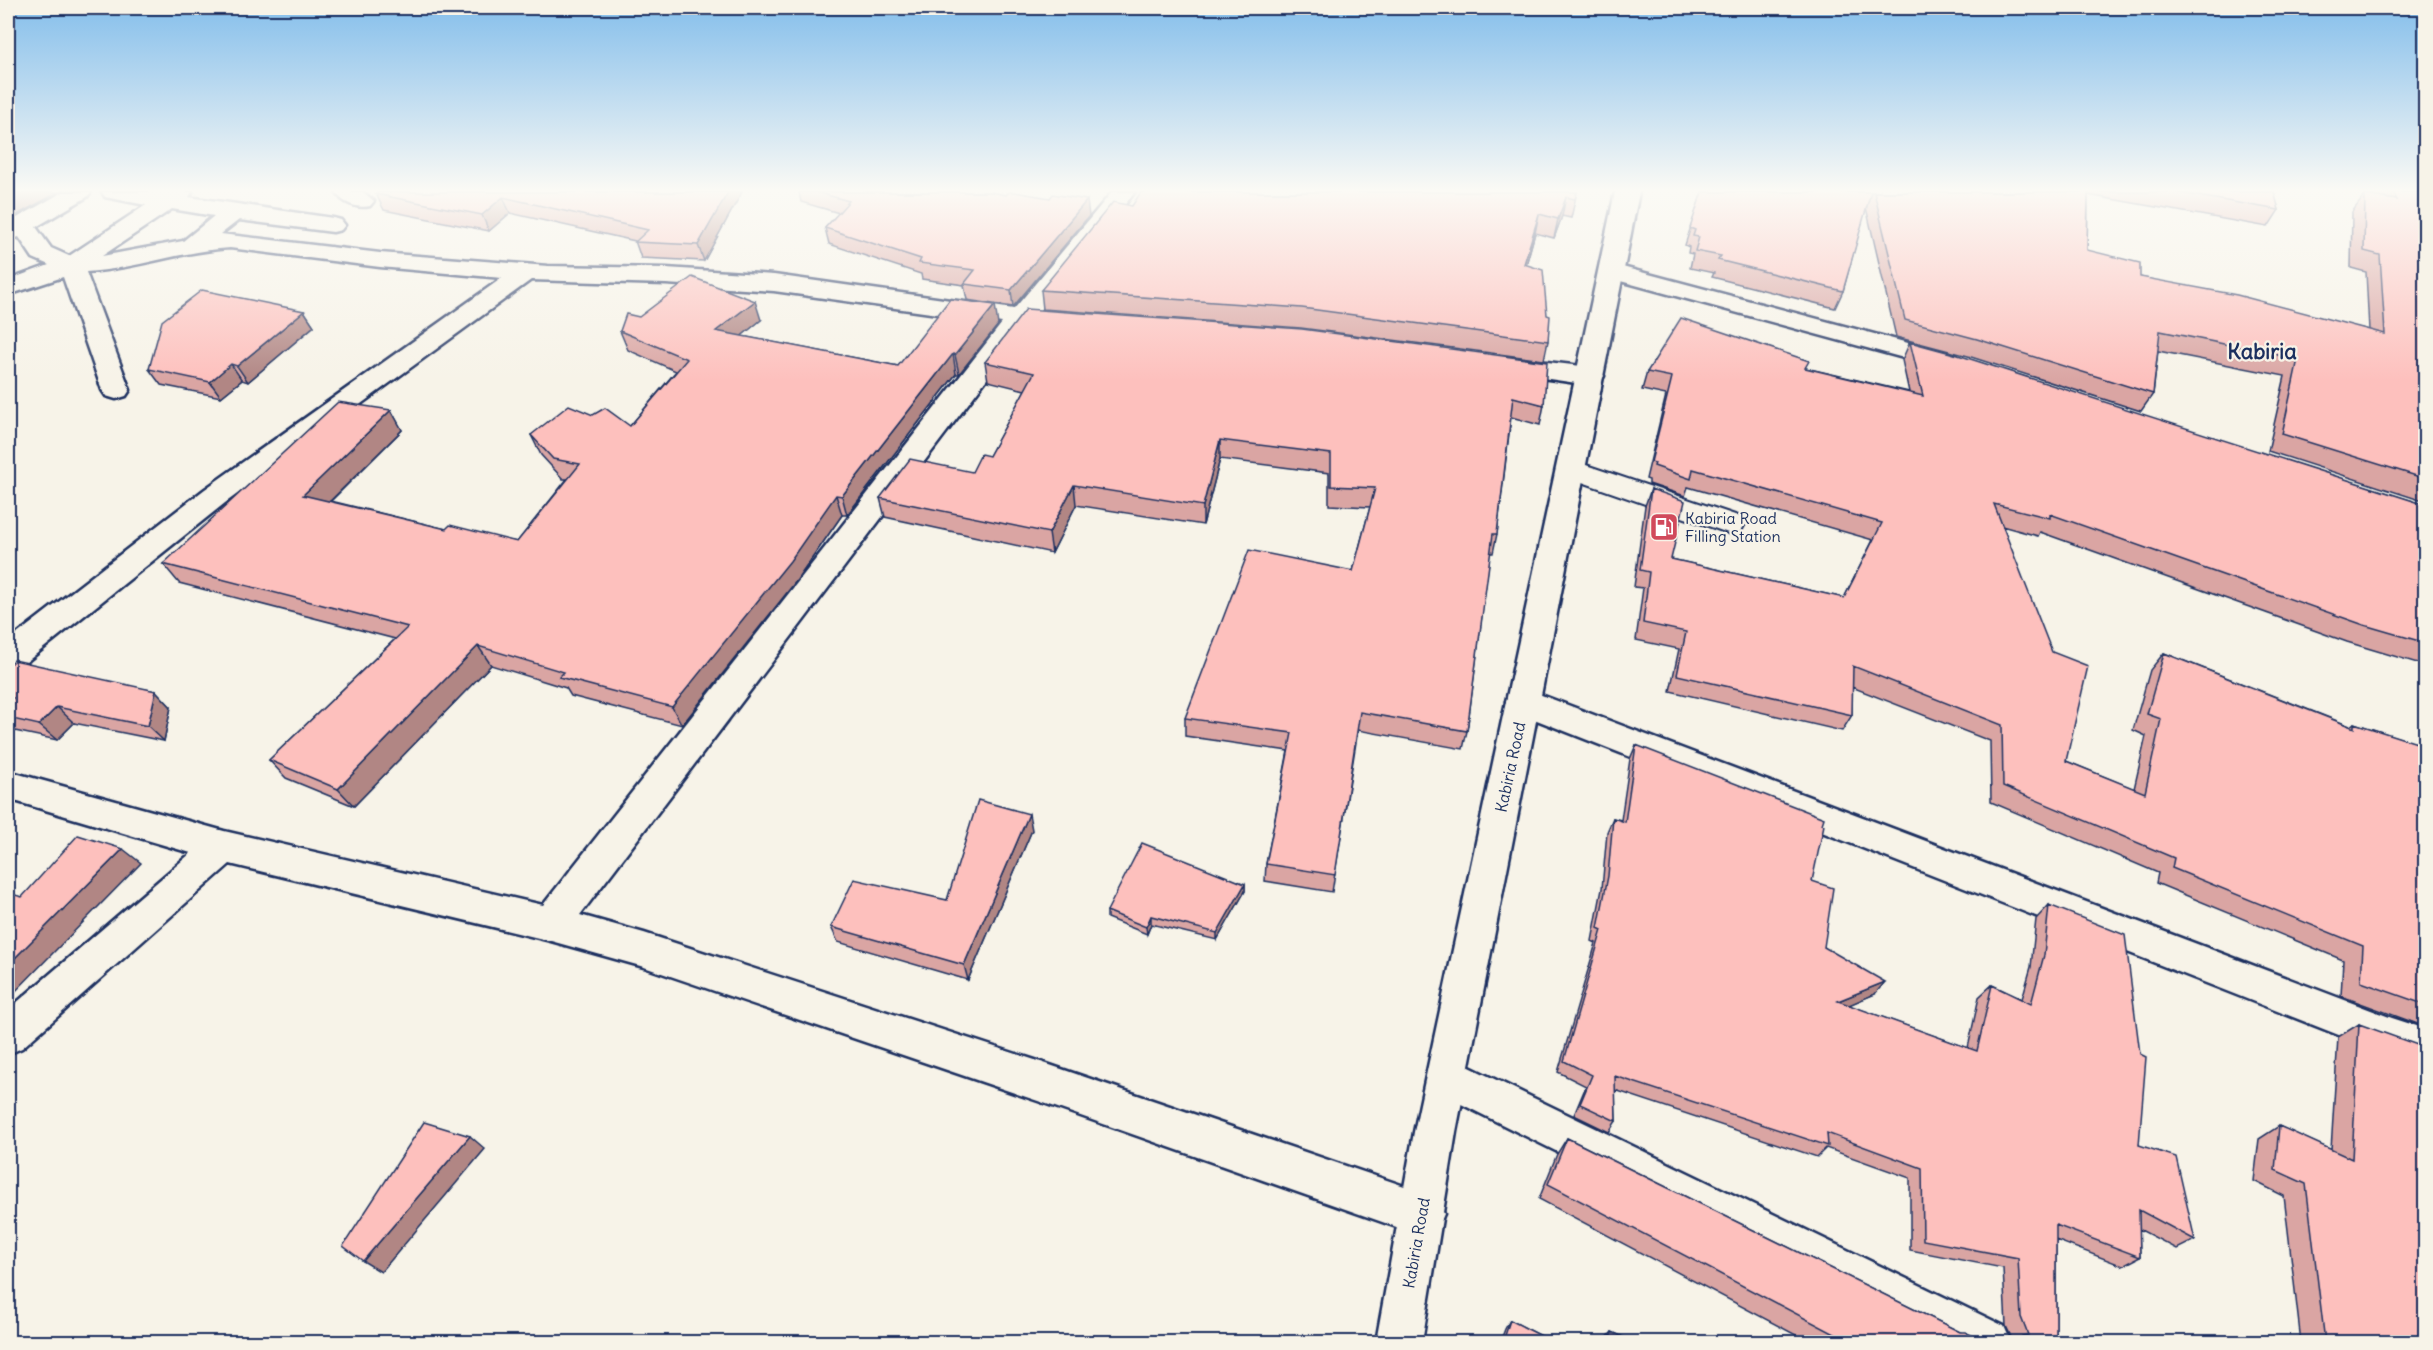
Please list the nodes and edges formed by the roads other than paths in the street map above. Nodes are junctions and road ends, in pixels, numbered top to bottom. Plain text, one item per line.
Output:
1 (46, 255) edge
2 (87, 255) edge
3 (156, 255) edge
4 (341, 255) edge
5 (1072, 255) edge
6 (1614, 255) edge
7 (71, 266) junction
8 (1611, 271) junction
9 (526, 272) junction
10 (8, 288) edge
11 (1020, 318) junction
12 (1092, 323) edge
13 (1474, 361) edge
14 (1970, 368) edge
15 (1590, 376) junction
16 (116, 390) dead end
17 (1571, 469) junction
18 (1731, 524) dead end
19 (8, 658) edge
20 (1523, 701) junction
21 (8, 785) edge
22 (224, 847) junction
23 (551, 924) junction
24 (8, 1035) edge
25 (2426, 1048) edge
26 (1447, 1076) junction
27 (1422, 1214) junction
28 (1399, 1342) edge
29 (1988, 1342) edge

1 - 7 street
2 - 7 street
3 - 7 street
4 - 9 street
5 - 11 street
6 - 8 street, Kabiria Road
7 - 10 street
7 - 16 street
8 - 14 street
8 - 15 street, Kabiria Road
9 - 11 street
9 - 19 street
11 - 12 street
11 - 23 street
13 - 15 street
15 - 17 street, Kabiria Road
17 - 18 lane
17 - 20 street, Kabiria Road
20 - 25 street
20 - 26 street, Kabiria Road
21 - 22 street
22 - 23 street
22 - 24 street
23 - 27 street
26 - 27 street, Kabiria Road
26 - 29 street
27 - 28 street, Kabiria Road

